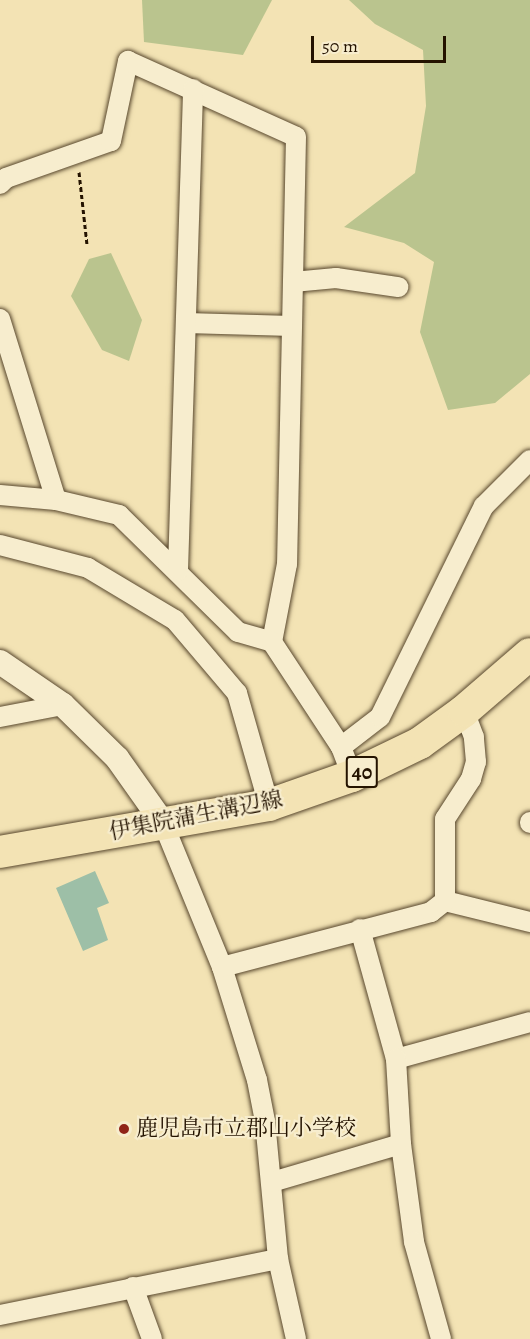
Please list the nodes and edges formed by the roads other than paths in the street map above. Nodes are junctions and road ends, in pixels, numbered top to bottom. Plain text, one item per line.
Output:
1 (193, 89) junction
2 (0, 184) edge
3 (293, 282) junction
4 (398, 287) dead end
5 (0, 320) edge
6 (186, 323) junction
7 (292, 326) junction
8 (530, 460) edge
9 (0, 495) edge
10 (56, 500) junction
11 (0, 545) edge
12 (178, 570) junction
13 (272, 642) junction
14 (530, 654) edge
15 (4, 669) edge
16 (63, 705) junction
17 (464, 711) junction
18 (0, 717) edge
19 (341, 747) junction
20 (352, 776) junction
21 (269, 805) junction
22 (163, 823) junction
23 (0, 852) edge
24 (445, 901) junction
25 (530, 922) edge
26 (360, 929) junction
27 (222, 967) junction
28 (530, 1022) edge
29 (396, 1059) junction
30 (401, 1144) junction
31 (272, 1182) junction
32 (278, 1259) junction
33 (133, 1287) junction
34 (0, 1315) edge
35 (152, 1339) edge
36 (296, 1339) edge
37 (441, 1339) edge

1 - 2 street
1 - 3 street
1 - 6 street
3 - 4 street
3 - 7 street
5 - 10 street
6 - 7 street
6 - 12 street
7 - 13 street
8 - 19 street
9 - 10 street
10 - 12 street
11 - 21 street
12 - 13 street
13 - 19 street
14 - 17 main road, 伊集院蒲生溝辺線 / 40
15 - 16 street
16 - 18 street
16 - 22 street
17 - 20 main road, 伊集院蒲生溝辺線 / 40
17 - 24 street
19 - 20 street
20 - 21 main road, 伊集院蒲生溝辺線 / 40
21 - 22 main road, 伊集院蒲生溝辺線 / 40
22 - 23 main road, 伊集院蒲生溝辺線 / 40
22 - 27 street
24 - 25 street
24 - 26 street
26 - 27 street
26 - 29 street
27 - 31 street
28 - 29 street
29 - 30 street
30 - 31 street
30 - 37 street
31 - 32 street
32 - 33 street
32 - 36 street
33 - 34 street
33 - 35 street

